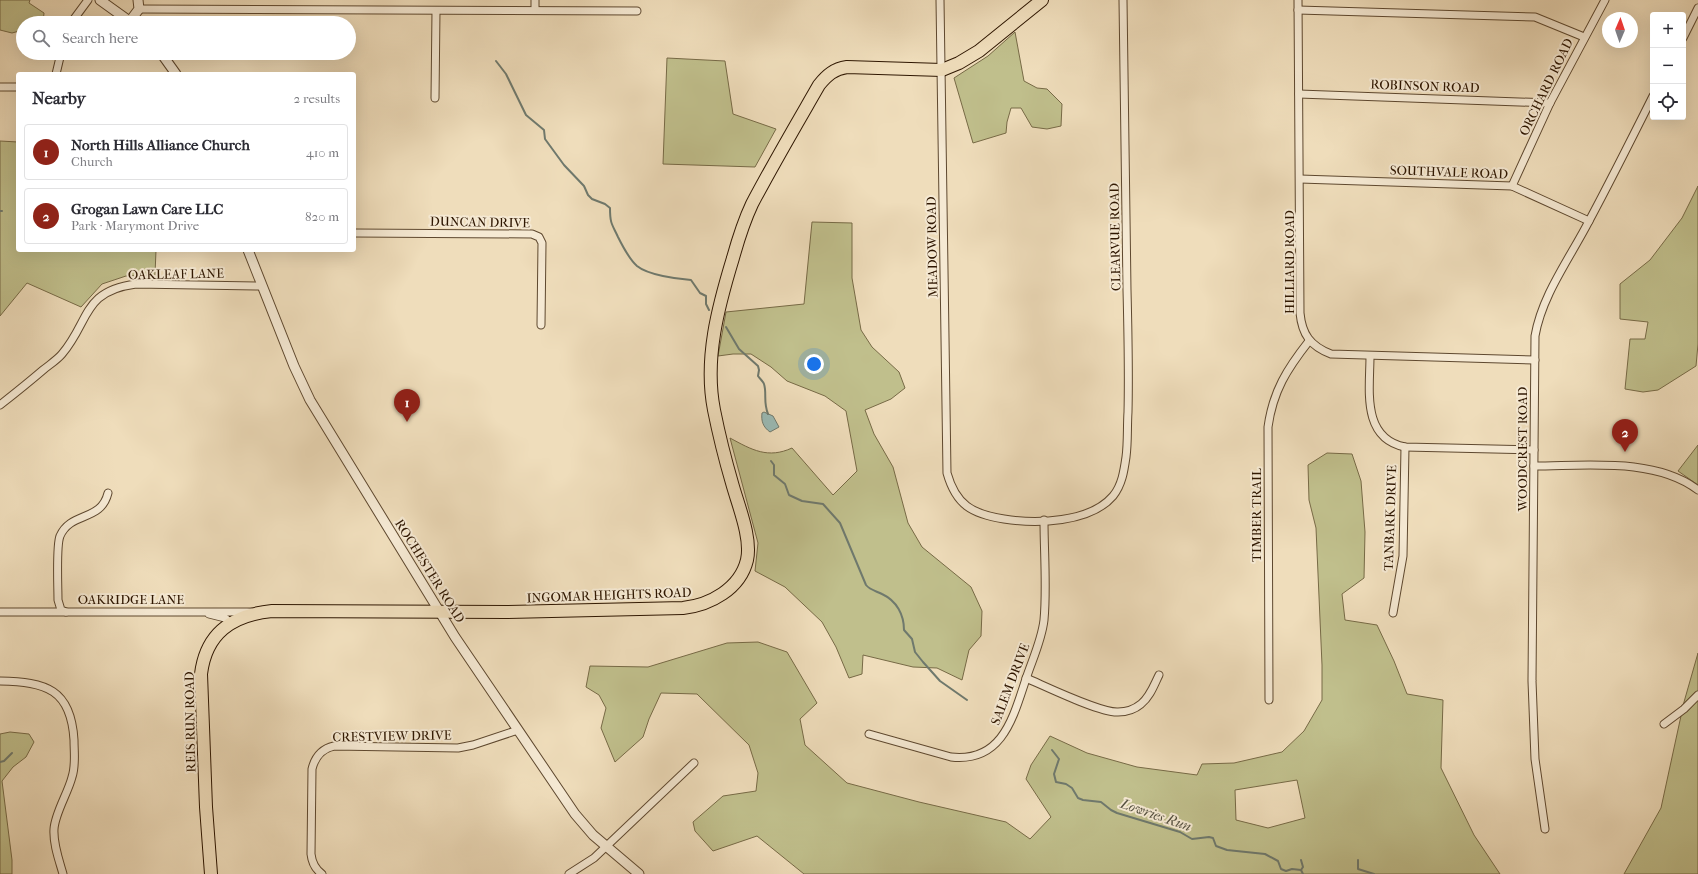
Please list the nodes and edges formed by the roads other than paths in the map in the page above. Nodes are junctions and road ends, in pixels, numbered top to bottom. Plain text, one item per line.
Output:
1 (88, 0) edge
2 (100, 0) edge
3 (535, 0) edge
4 (940, 0) edge
5 (1123, 0) edge
6 (1298, 0) edge
7 (1605, 0) edge
8 (1036, 2) edge
9 (138, 5) edge
10 (1698, 8) edge
11 (535, 9) junction
12 (1298, 10) junction
13 (436, 11) junction
14 (637, 11) dead end
15 (76, 16) edge
16 (123, 16) edge
17 (133, 16) edge
18 (1686, 32) edge
19 (1584, 37) junction
20 (59, 60) edge
21 (165, 60) edge
22 (942, 70) junction
23 (56, 72) edge
24 (174, 72) edge
25 (0, 87) edge
26 (16, 87) edge
27 (1299, 94) junction
28 (435, 98) dead end
29 (1650, 102) edge
30 (1550, 103) junction
31 (1300, 179) junction
32 (1512, 186) junction
33 (1589, 221) junction
34 (356, 233) edge
35 (249, 252) edge
36 (261, 286) junction
37 (541, 325) dead end
38 (1309, 341) junction
39 (1370, 356) junction
40 (1534, 360) junction
41 (0, 406) edge
42 (1405, 446) junction
43 (1534, 450) junction
44 (1534, 466) junction
45 (1698, 490) edge
46 (108, 493) dead end
47 (1044, 520) junction
48 (197, 611) junction
49 (0, 612) edge
50 (66, 612) junction
51 (261, 612) junction
52 (439, 612) junction
53 (1394, 613) dead end
54 (230, 622) junction
55 (1159, 675) dead end
56 (1026, 678) junction
57 (0, 681) edge
58 (1698, 695) edge
59 (1269, 700) dead end
60 (1664, 724) dead end
61 (518, 730) junction
62 (869, 734) dead end
63 (694, 763) dead end
64 (1546, 829) dead end
65 (606, 845) junction
66 (63, 874) edge
67 (211, 874) edge
68 (322, 874) edge
69 (569, 874) edge
70 (639, 874) edge

1 - 15 street
2 - 16 street
3 - 11 street
4 - 22 street, MEADOW ROAD
5 - 47 street, CLEARVUE ROAD
6 - 12 street, HILLIARD ROAD
7 - 19 street, ORCHARD ROAD
8 - 22 main road, INGOMAR HEIGHTS ROAD
9 - 13 street
9 - 17 street
10 - 18 street
11 - 13 street
11 - 14 street
12 - 19 street
12 - 27 street, HILLIARD ROAD
13 - 28 street
19 - 30 street, ORCHARD ROAD
20 - 23 street
21 - 24 street
22 - 47 street, MEADOW ROAD
22 - 52 main road, INGOMAR HEIGHTS ROAD
25 - 26 street
27 - 30 street, ROBINSON ROAD
27 - 31 street, HILLIARD ROAD
29 - 33 street, WOODCREST ROAD
30 - 32 street, ORCHARD ROAD
31 - 32 street, SOUTHVALE ROAD
31 - 38 street, HILLIARD ROAD
32 - 33 street, SOUTHVALE ROAD
33 - 40 street, WOODCREST ROAD
34 - 37 street, DUNCAN DRIVE
35 - 36 street, ROCHESTER ROAD
36 - 41 street, OAKLEAF LANE
36 - 52 street, ROCHESTER ROAD
38 - 39 street
38 - 59 street, TIMBER TRAIL
39 - 40 street
39 - 42 street
40 - 43 street, WOODCREST ROAD
42 - 43 street
42 - 53 street, TANBARK DRIVE
43 - 44 street, WOODCREST ROAD
44 - 45 street
44 - 64 street, WOODCREST ROAD
46 - 50 street, OAKRIDGE LANE
47 - 56 street, SALEM DRIVE
48 - 50 street, OAKRIDGE LANE
48 - 51 street, OAKRIDGE LANE
48 - 54 street, OAKRIDGE LANE
49 - 50 street, OAKRIDGE LANE
51 - 52 main road, REIS RUN ROAD
51 - 54 main road, REIS RUN ROAD
52 - 61 street, ROCHESTER ROAD
54 - 67 main road, REIS RUN ROAD
55 - 56 street
56 - 62 street, SALEM DRIVE
57 - 66 street
58 - 60 street
61 - 65 street, ROCHESTER ROAD
61 - 68 street, CRESTVIEW DRIVE
63 - 65 street
65 - 69 street
65 - 70 street, ROCHESTER ROAD

